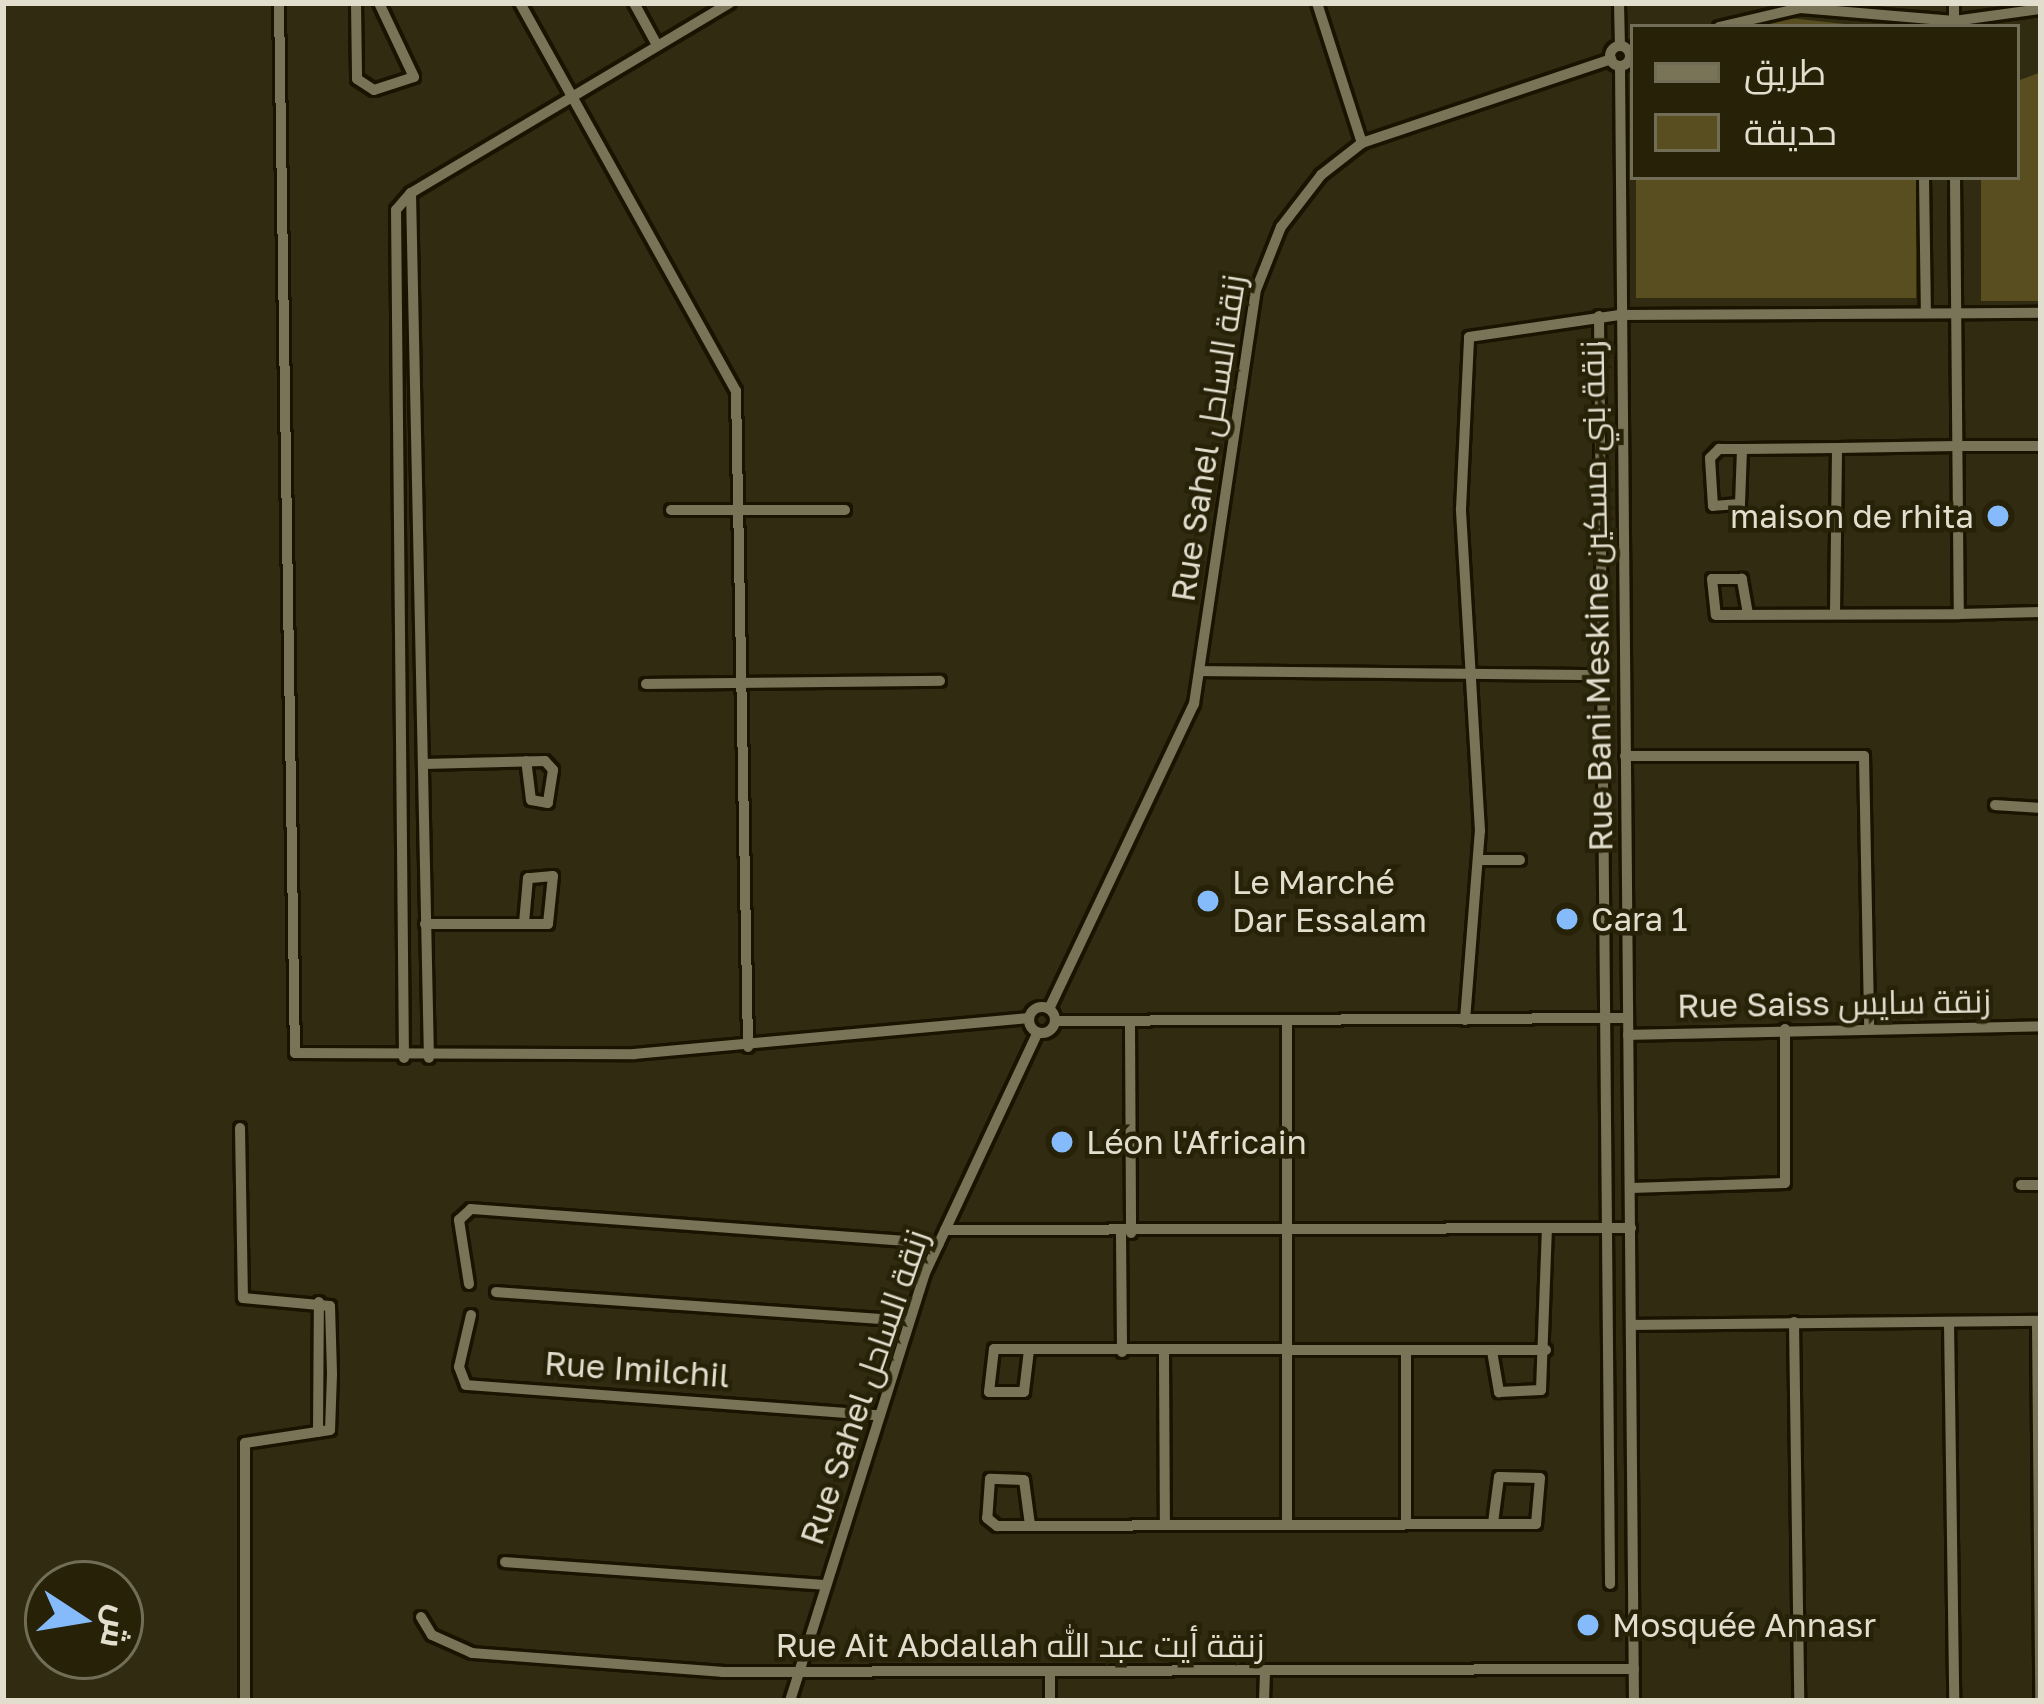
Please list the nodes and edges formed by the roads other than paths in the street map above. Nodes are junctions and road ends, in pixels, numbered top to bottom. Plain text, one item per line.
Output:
1 (280, 3) edge
2 (356, 3) edge
3 (379, 3) edge
4 (520, 3) edge
5 (634, 3) edge
6 (730, 3) edge
7 (1316, 3) edge
8 (1619, 3) edge
9 (1954, 3) edge
10 (2041, 9) edge
11 (1732, 24) edge
12 (1954, 24) edge
13 (657, 45) junction
14 (1627, 50) edge
15 (1616, 62) junction
16 (570, 95) junction
17 (1362, 142) junction
18 (1924, 180) edge
19 (1955, 180) edge
20 (411, 193) junction
21 (1926, 313) junction
22 (2041, 313) edge
23 (1957, 314) junction
24 (1619, 315) junction
25 (1599, 316) junction
26 (1957, 446) junction
27 (2041, 446) edge
28 (1742, 448) junction
29 (1837, 448) junction
30 (671, 510) dead end
31 (739, 510) junction
32 (845, 510) dead end
33 (2041, 612) edge
34 (1748, 614) junction
35 (1835, 614) junction
36 (1959, 614) junction
37 (1199, 670) junction
38 (1467, 672) junction
39 (1604, 675) junction
40 (940, 681) dead end
41 (744, 682) junction
42 (646, 684) dead end
43 (401, 696) junction
44 (423, 698) junction
45 (1625, 756) junction
46 (526, 761) dead end
47 (423, 764) junction
48 (1995, 805) dead end
49 (2041, 808) edge
50 (1478, 860) junction
51 (1520, 860) dead end
52 (524, 923) junction
53 (425, 924) junction
54 (1048, 1009) junction
55 (1030, 1018) junction
56 (1605, 1018) junction
57 (1628, 1018) junction
58 (1287, 1020) junction
59 (1466, 1020) junction
60 (1056, 1021) junction
61 (1130, 1025) junction
62 (2041, 1026) edge
63 (1870, 1028) junction
64 (1785, 1029) junction
65 (1038, 1033) junction
66 (1628, 1035) junction
67 (748, 1047) junction
68 (404, 1058) junction
69 (429, 1058) junction
70 (240, 1128) dead end
71 (2021, 1185) dead end
72 (2041, 1185) edge
73 (1631, 1188) junction
74 (1611, 1228) junction
75 (1631, 1228) junction
76 (1547, 1229) junction
77 (945, 1230) junction
78 (1283, 1231) junction
79 (1126, 1233) junction
80 (939, 1243) junction
81 (469, 1284) dead end
82 (496, 1292) dead end
83 (471, 1315) dead end
84 (908, 1322) junction
85 (1794, 1322) junction
86 (1949, 1322) junction
87 (1632, 1325) junction
88 (1028, 1350) junction
89 (1546, 1350) junction
90 (1492, 1351) junction
91 (1122, 1352) junction
92 (1287, 1352) junction
93 (1406, 1352) junction
94 (1164, 1353) junction
95 (879, 1415) junction
96 (1493, 1523) junction
97 (1166, 1524) junction
98 (1406, 1524) junction
99 (1287, 1525) junction
100 (1030, 1526) junction
101 (505, 1562) dead end
102 (1610, 1584) dead end
103 (826, 1585) junction
104 (421, 1617) dead end
105 (1634, 1669) junction
106 (1264, 1671) junction
107 (1050, 1672) junction
108 (798, 1673) junction
109 (245, 1701) edge
110 (790, 1701) edge
111 (1050, 1701) edge
112 (1264, 1701) edge
113 (1634, 1701) edge
114 (1798, 1701) edge
115 (1954, 1701) edge
116 (2040, 1701) edge

1 - 68 street
2 - 3 street
4 - 16 street
5 - 13 street
6 - 13 street
7 - 17 street
8 - 14 street
9 - 12 street
10 - 12 street
11 - 12 street
13 - 16 street
14 - 15 street
15 - 17 street, Rue Sahel زنقة الساحل
15 - 24 street, Rue Bani Meskine زنقة بني مسكين
16 - 20 street
16 - 31 street
17 - 37 street, Rue Sahel زنقة الساحل
18 - 21 street
19 - 23 street
20 - 43 street
20 - 44 street
21 - 23 street
21 - 24 street
22 - 23 street
23 - 26 street
24 - 25 street
24 - 45 street, Rue Bani Meskine زنقة بني مسكين
25 - 38 street
25 - 39 street
26 - 27 street
26 - 29 street
26 - 36 street
28 - 28 street
28 - 29 street
29 - 35 street
30 - 31 street
31 - 32 street
31 - 41 street
33 - 36 street
34 - 34 street
34 - 35 street
35 - 36 street
37 - 38 street
37 - 54 street, Rue Sahel زنقة الساحل
38 - 39 street
38 - 50 street
39 - 56 street
40 - 41 street
41 - 42 street
41 - 67 street
43 - 44 street
43 - 68 street
44 - 47 street
45 - 57 street, Rue Bani Meskine زنقة بني مسكين
45 - 63 street
46 - 47 street
47 - 53 street
48 - 49 street
50 - 51 street
50 - 59 street
52 - 52 street
52 - 53 street
53 - 69 street
54 - 55 street
54 - 60 street
55 - 65 street
55 - 67 street
56 - 57 street
56 - 59 street
56 - 74 street
57 - 66 street, Rue Bani Meskine زنقة بني مسكين
58 - 59 street
58 - 61 street
58 - 78 street
60 - 61 street
60 - 65 street
61 - 79 street
62 - 63 street, Rue Saiss زنقة سايس
63 - 64 street, Rue Saiss زنقة سايس
64 - 66 street, Rue Saiss زنقة سايس
64 - 73 street
65 - 77 street, Rue Sahel زنقة الساحل
66 - 73 street, Rue Bani Meskine زنقة بني مسكين
67 - 69 street
68 - 69 street
70 - 109 street
71 - 72 street
73 - 75 street, Rue Bani Meskine زنقة بني مسكين
74 - 75 street
74 - 76 street
74 - 102 street
75 - 87 street, Rue Bani Meskine زنقة بني مسكين
76 - 78 street
76 - 89 street
77 - 79 street
77 - 80 street, Rue Sahel زنقة الساحل
78 - 79 street
78 - 92 street
79 - 91 street
80 - 81 street
80 - 84 street, Rue Sahel زنقة الساحل
82 - 84 street
83 - 95 street, Rue Imilchil
84 - 95 street, Rue Sahel زنقة الساحل
85 - 86 street
85 - 87 street
85 - 114 street
86 - 115 street
86 - 116 street
87 - 105 street, Rue Bani Meskine زنقة بني مسكين
88 - 88 street
88 - 91 street
89 - 90 street
89 - 90 street
90 - 93 street
91 - 94 street
92 - 93 street
92 - 94 street
92 - 99 street
93 - 98 street
94 - 97 street
95 - 103 street, Rue Sahel زنقة الساحل
96 - 96 street
96 - 98 street
97 - 99 street
97 - 100 street
98 - 99 street
100 - 100 street
101 - 103 street
103 - 108 street, Rue Sahel زنقة الساحل
104 - 108 street, Rue Ait Abdallah زنقة أيت عبد الله
105 - 106 street, Rue Ait Abdallah زنقة أيت عبد الله
105 - 113 street, Rue Bani Meskine زنقة بني مسكين
106 - 107 street, Rue Ait Abdallah زنقة أيت عبد الله
106 - 112 street
107 - 108 street, Rue Ait Abdallah زنقة أيت عبد الله
107 - 111 street
108 - 110 street, Rue Sahel زنقة الساحل

